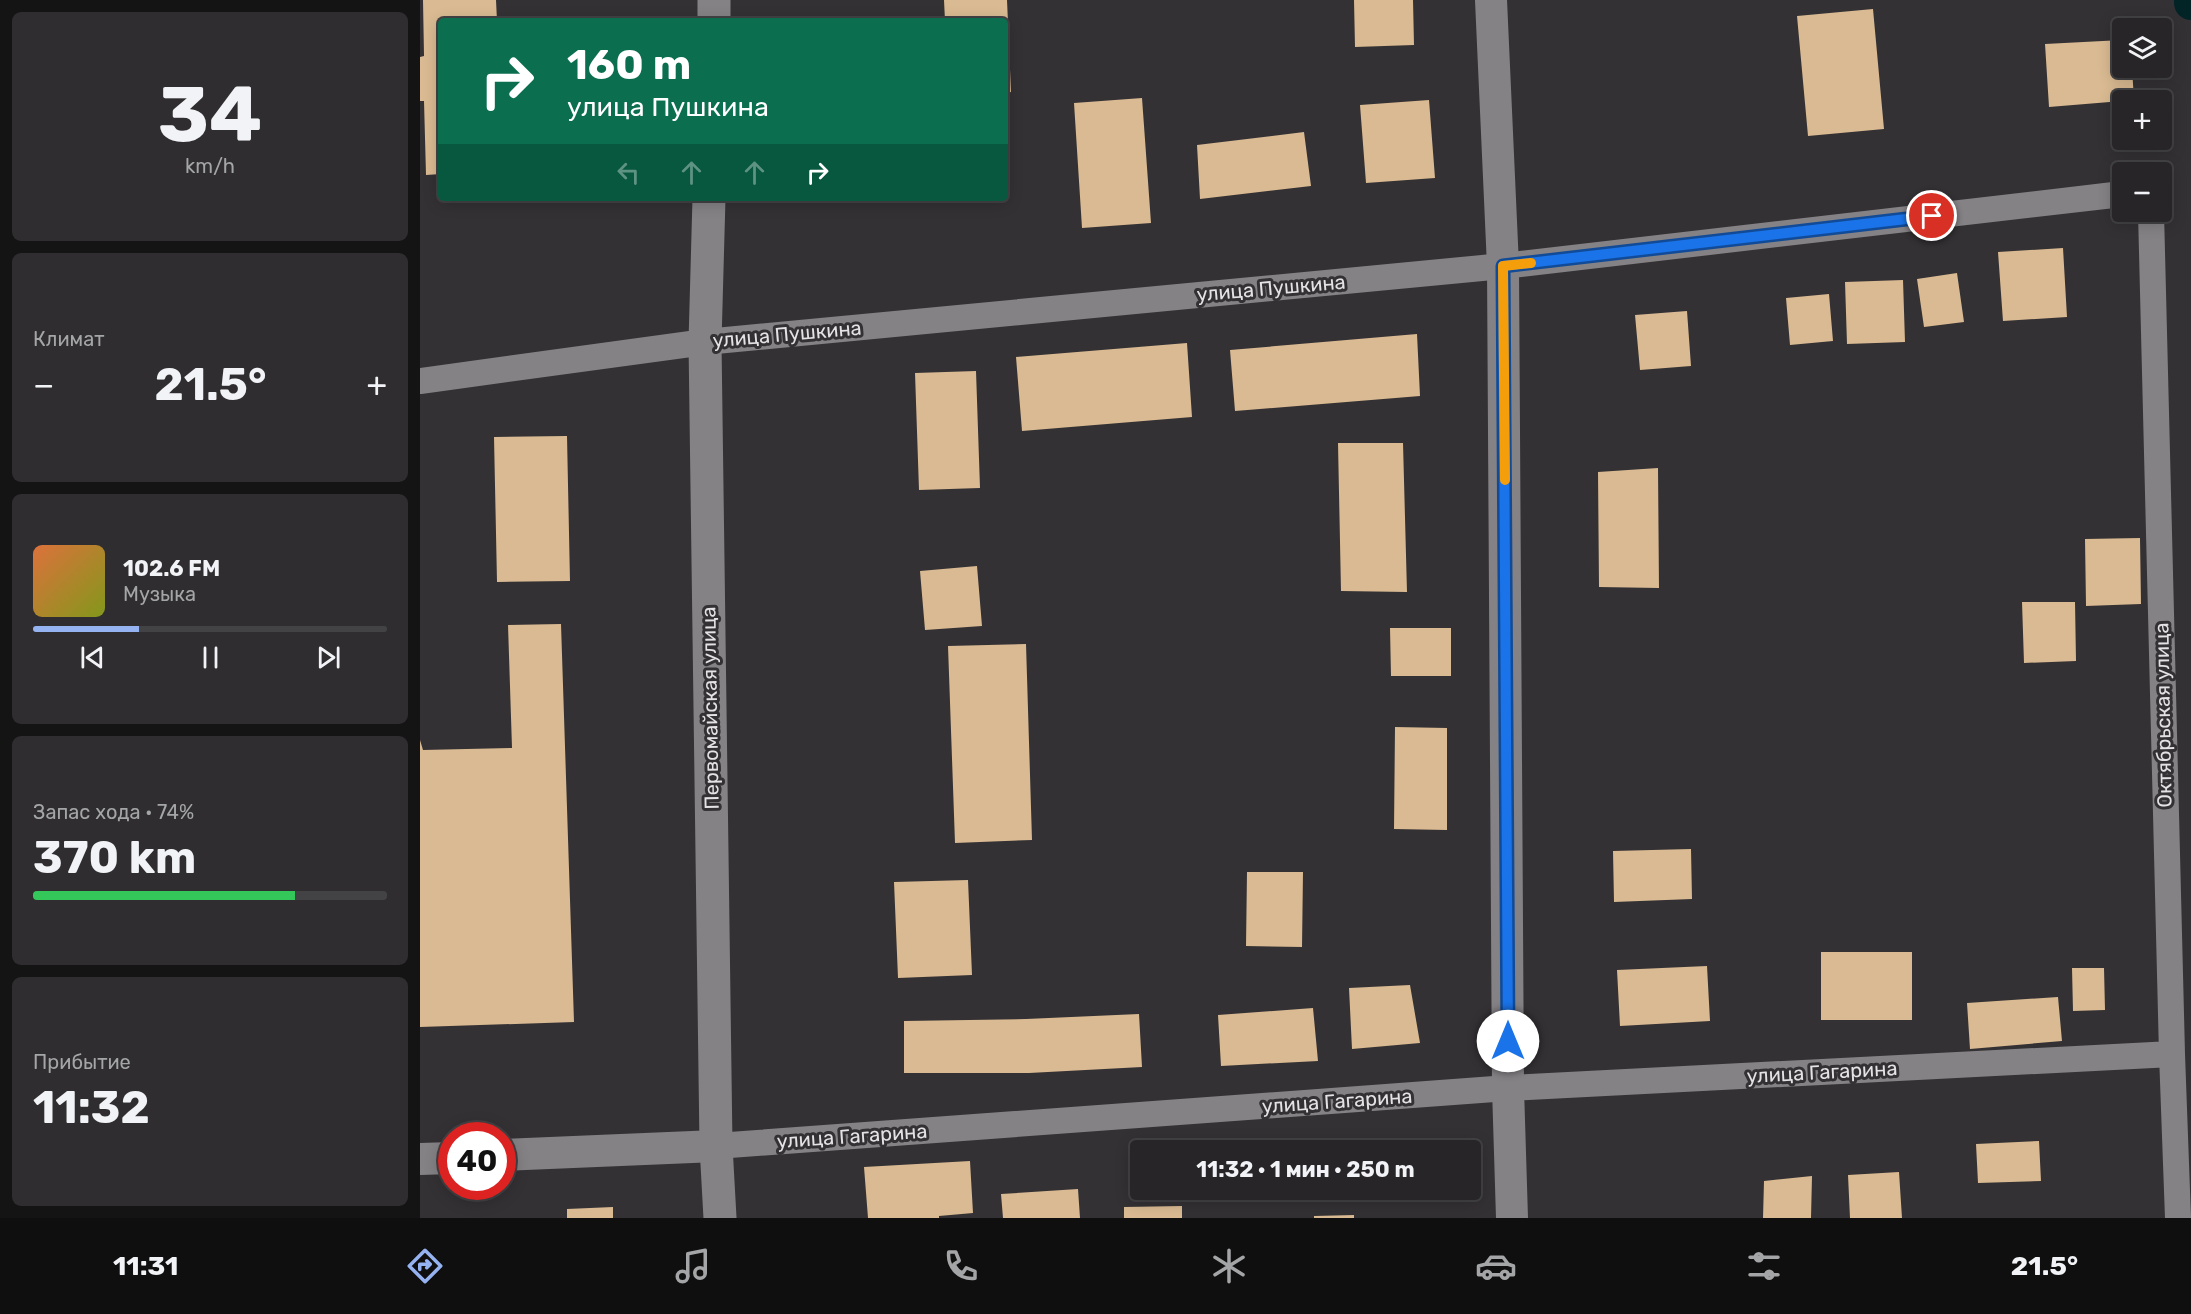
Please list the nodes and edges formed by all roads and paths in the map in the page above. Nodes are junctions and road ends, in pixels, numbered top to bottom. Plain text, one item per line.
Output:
1 (714, 0) edge
2 (1491, 0) edge
3 (714, 18) edge
4 (2112, 195) edge
5 (709, 201) edge
6 (2151, 222) edge
7 (1503, 266) junction
8 (705, 342) junction
9 (420, 381) edge
10 (2172, 1054) junction
11 (1508, 1088) junction
12 (716, 1146) junction
13 (516, 1154) edge
14 (438, 1158) edge
15 (420, 1159) edge
16 (720, 1218) edge
17 (1512, 1218) edge
18 (2178, 1218) edge

1 - 3 main road
2 - 7 street
4 - 7 street, улица Пушкина
5 - 8 main road, Первомайская улица
6 - 10 street, Октябрьская улица
7 - 8 street, улица Пушкина
7 - 11 street
8 - 9 street, улица Пушкина
8 - 12 main road, Первомайская улица
10 - 11 street, улица Гагарина
10 - 18 street, Октябрьская улица
11 - 12 street, улица Гагарина
11 - 17 street
12 - 13 street, улица Гагарина
12 - 16 main road, Первомайская улица
14 - 15 street

